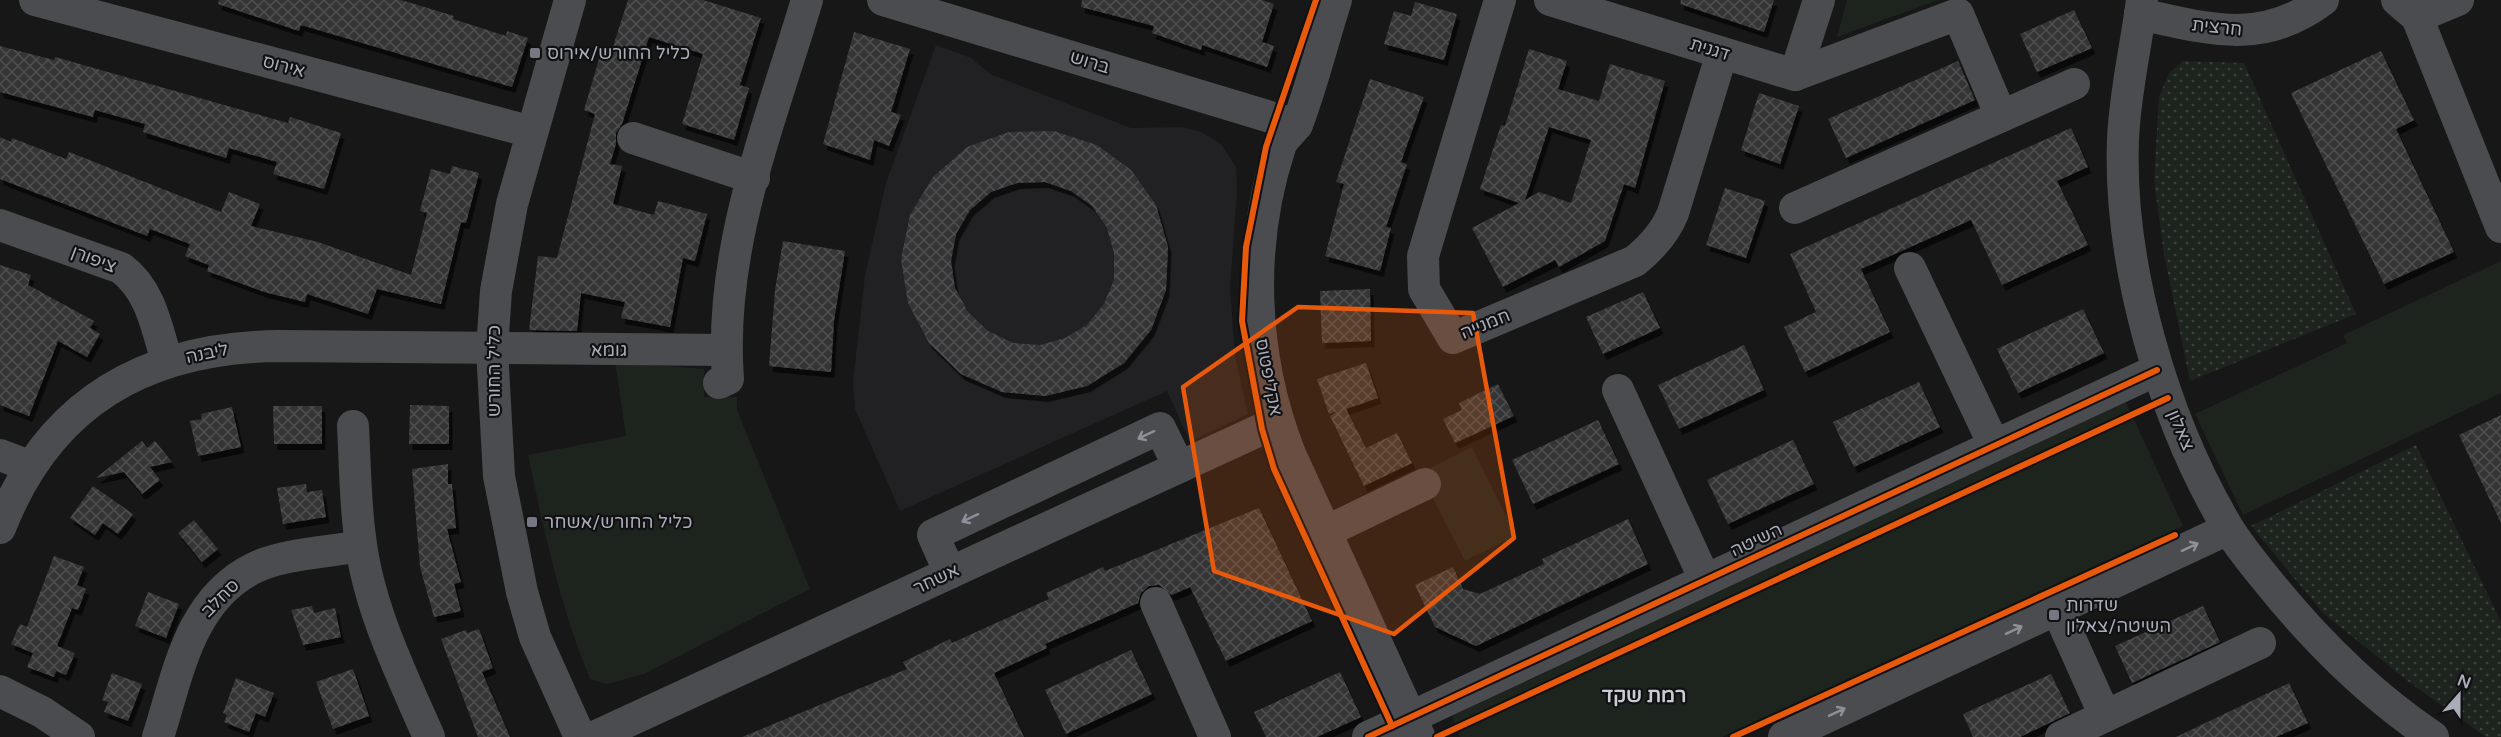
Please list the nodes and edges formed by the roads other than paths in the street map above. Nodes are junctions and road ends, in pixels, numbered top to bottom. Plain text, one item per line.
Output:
1 (35, 0) edge
2 (570, 0) edge
3 (807, 0) edge
4 (883, 0) edge
5 (1336, 0) edge
6 (1500, 0) edge
7 (1550, 0) edge
8 (1818, 0) edge
9 (2323, 0) edge
10 (2458, 0) edge
11 (1590, 6) edge
12 (1960, 7) edge
13 (2141, 7) edge
14 (2407, 9) edge
15 (1722, 53) junction
16 (1795, 75) junction
17 (2074, 84) dead end
18 (2001, 116) junction
19 (1297, 125) junction
20 (532, 132) junction
21 (633, 138) dead end
22 (754, 178) junction
23 (1795, 207) dead end
24 (0, 225) edge
25 (2501, 227) edge
26 (1910, 268) dead end
27 (492, 349) junction
28 (726, 350) junction
29 (167, 362) junction
30 (2157, 370) junction
31 (719, 382) dead end
32 (1618, 390) dead end
33 (1277, 422) junction
34 (353, 426) dead end
35 (1994, 445) junction
36 (0, 455) edge
37 (29, 466) junction
38 (1179, 467) junction
39 (1425, 484) dead end
40 (0, 528) edge
41 (2228, 529) junction
42 (1324, 532) junction
43 (361, 546) junction
44 (950, 573) junction
45 (1705, 580) junction
46 (1156, 603) dead end
47 (2057, 609) junction
48 (2260, 643) dead end
49 (0, 691) edge
50 (2105, 716) junction
51 (1414, 727) edge
52 (79, 737) edge
53 (158, 737) edge
54 (429, 737) edge
55 (580, 737) edge
56 (594, 737) edge
57 (1215, 737) edge
58 (1368, 737) edge
59 (1784, 737) edge
60 (2061, 737) edge
61 (2433, 737) edge

1 - 20 street, אירוס
2 - 20 street, כליל החורש
3 - 22 street
4 - 19 street, ברוש
5 - 19 street, אקליפטוס
6 - 15 street, חמנייה
7 - 11 street, דגנית
8 - 16 street
9 - 13 street, חרצית
10 - 14 street
11 - 15 street, דגנית
12 - 16 street
12 - 18 street
13 - 30 street, צאלון
14 - 25 street
15 - 16 street, דגנית
17 - 18 street
18 - 23 street
19 - 33 street, אקליפטוס
20 - 27 street, כליל החורש
21 - 22 street
22 - 28 street
24 - 29 street, ציפורן
26 - 35 street
27 - 28 street, גומא
27 - 29 street, ליבנה
27 - 55 street, כליל החורש
28 - 31 street
29 - 37 street, ליבנה
30 - 35 street, השיטה
30 - 41 street, צאלון
32 - 45 street
33 - 38 street, אשחר
33 - 42 street, אקליפטוס
34 - 43 street
35 - 45 street, השיטה
36 - 37 street
37 - 40 street, ליבנה
38 - 44 street, אשחר
38 -> 44 street
39 - 42 street
47 -> 41 street
41 - 61 street, צאלון
42 - 51 street, אקליפטוס
43 - 53 street, סחלב
43 - 54 street
44 - 56 street, אשחר
45 - 51 street, השיטה
46 - 57 street
47 - 50 street
59 -> 47 street
48 - 50 street
49 - 52 street
50 - 60 street
51 - 58 street, השיטה

